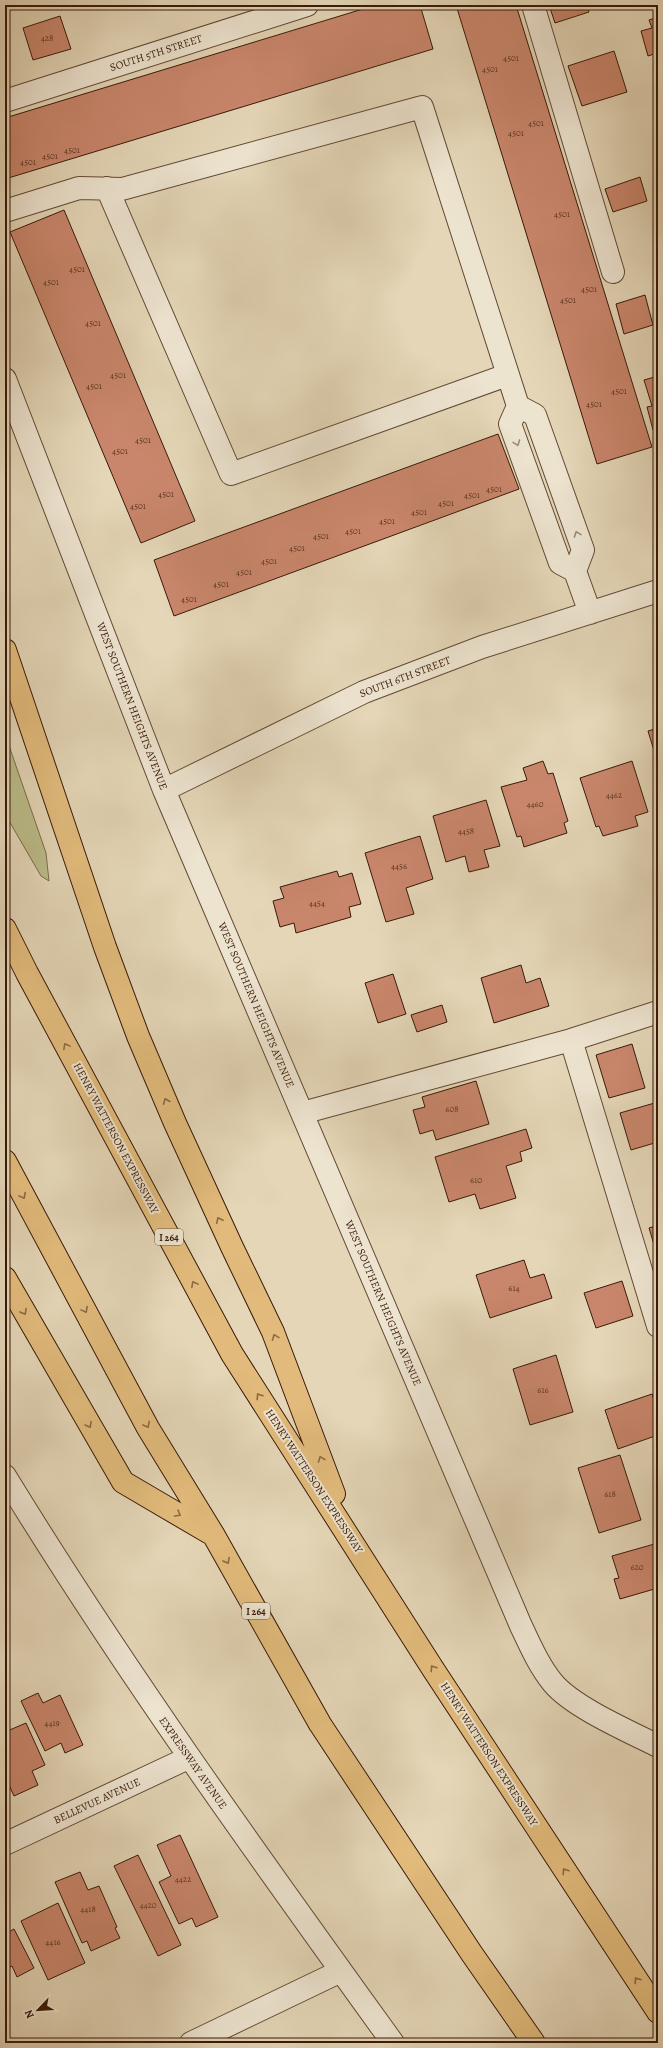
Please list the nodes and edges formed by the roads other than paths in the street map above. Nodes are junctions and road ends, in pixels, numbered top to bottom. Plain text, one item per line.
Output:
1 (307, 5) edge
2 (533, 5) edge
3 (5, 101) edge
4 (107, 188) junction
5 (5, 211) edge
6 (613, 272) dead end
7 (507, 375) junction
8 (5, 379) edge
9 (658, 592) edge
10 (590, 613) junction
11 (5, 650) edge
12 (164, 790) junction
13 (5, 929) edge
14 (658, 1012) edge
15 (571, 1040) junction
16 (302, 1113) junction
17 (5, 1162) edge
18 (5, 1278) edge
19 (658, 1326) edge
20 (5, 1476) edge
21 (213, 1534) junction
22 (349, 1535) junction
23 (658, 1746) edge
24 (188, 1758) junction
25 (5, 1844) edge
26 (341, 1970) junction
27 (658, 2012) edge
28 (191, 2043) edge
29 (393, 2043) edge
30 (534, 2043) edge

1 - 3 street, SOUTH 5TH STREET
2 - 6 street
4 - 5 street
4 - 7 street
4 - 7 street
7 - 10 street
8 - 12 street, WEST SOUTHERN HEIGHTS AVENUE
9 - 10 street, SOUTH 6TH STREET
10 - 12 street, SOUTH 6TH STREET
22 -> 11 highway
12 - 16 street, WEST SOUTHERN HEIGHTS AVENUE
22 -> 13 highway, HENRY WATTERSON EXPRESSWAY / I 264
14 - 15 street
15 - 16 street
15 - 19 street
16 - 23 street, WEST SOUTHERN HEIGHTS AVENUE
17 -> 21 highway, I 264
18 -> 21 highway
20 - 24 street, EXPRESSWAY AVENUE
21 -> 30 highway, I 264
27 -> 22 highway, HENRY WATTERSON EXPRESSWAY / I 264
24 - 25 street, BELLEVUE AVENUE
24 - 26 street, EXPRESSWAY AVENUE
26 - 28 street
26 - 29 street, EXPRESSWAY AVENUE

